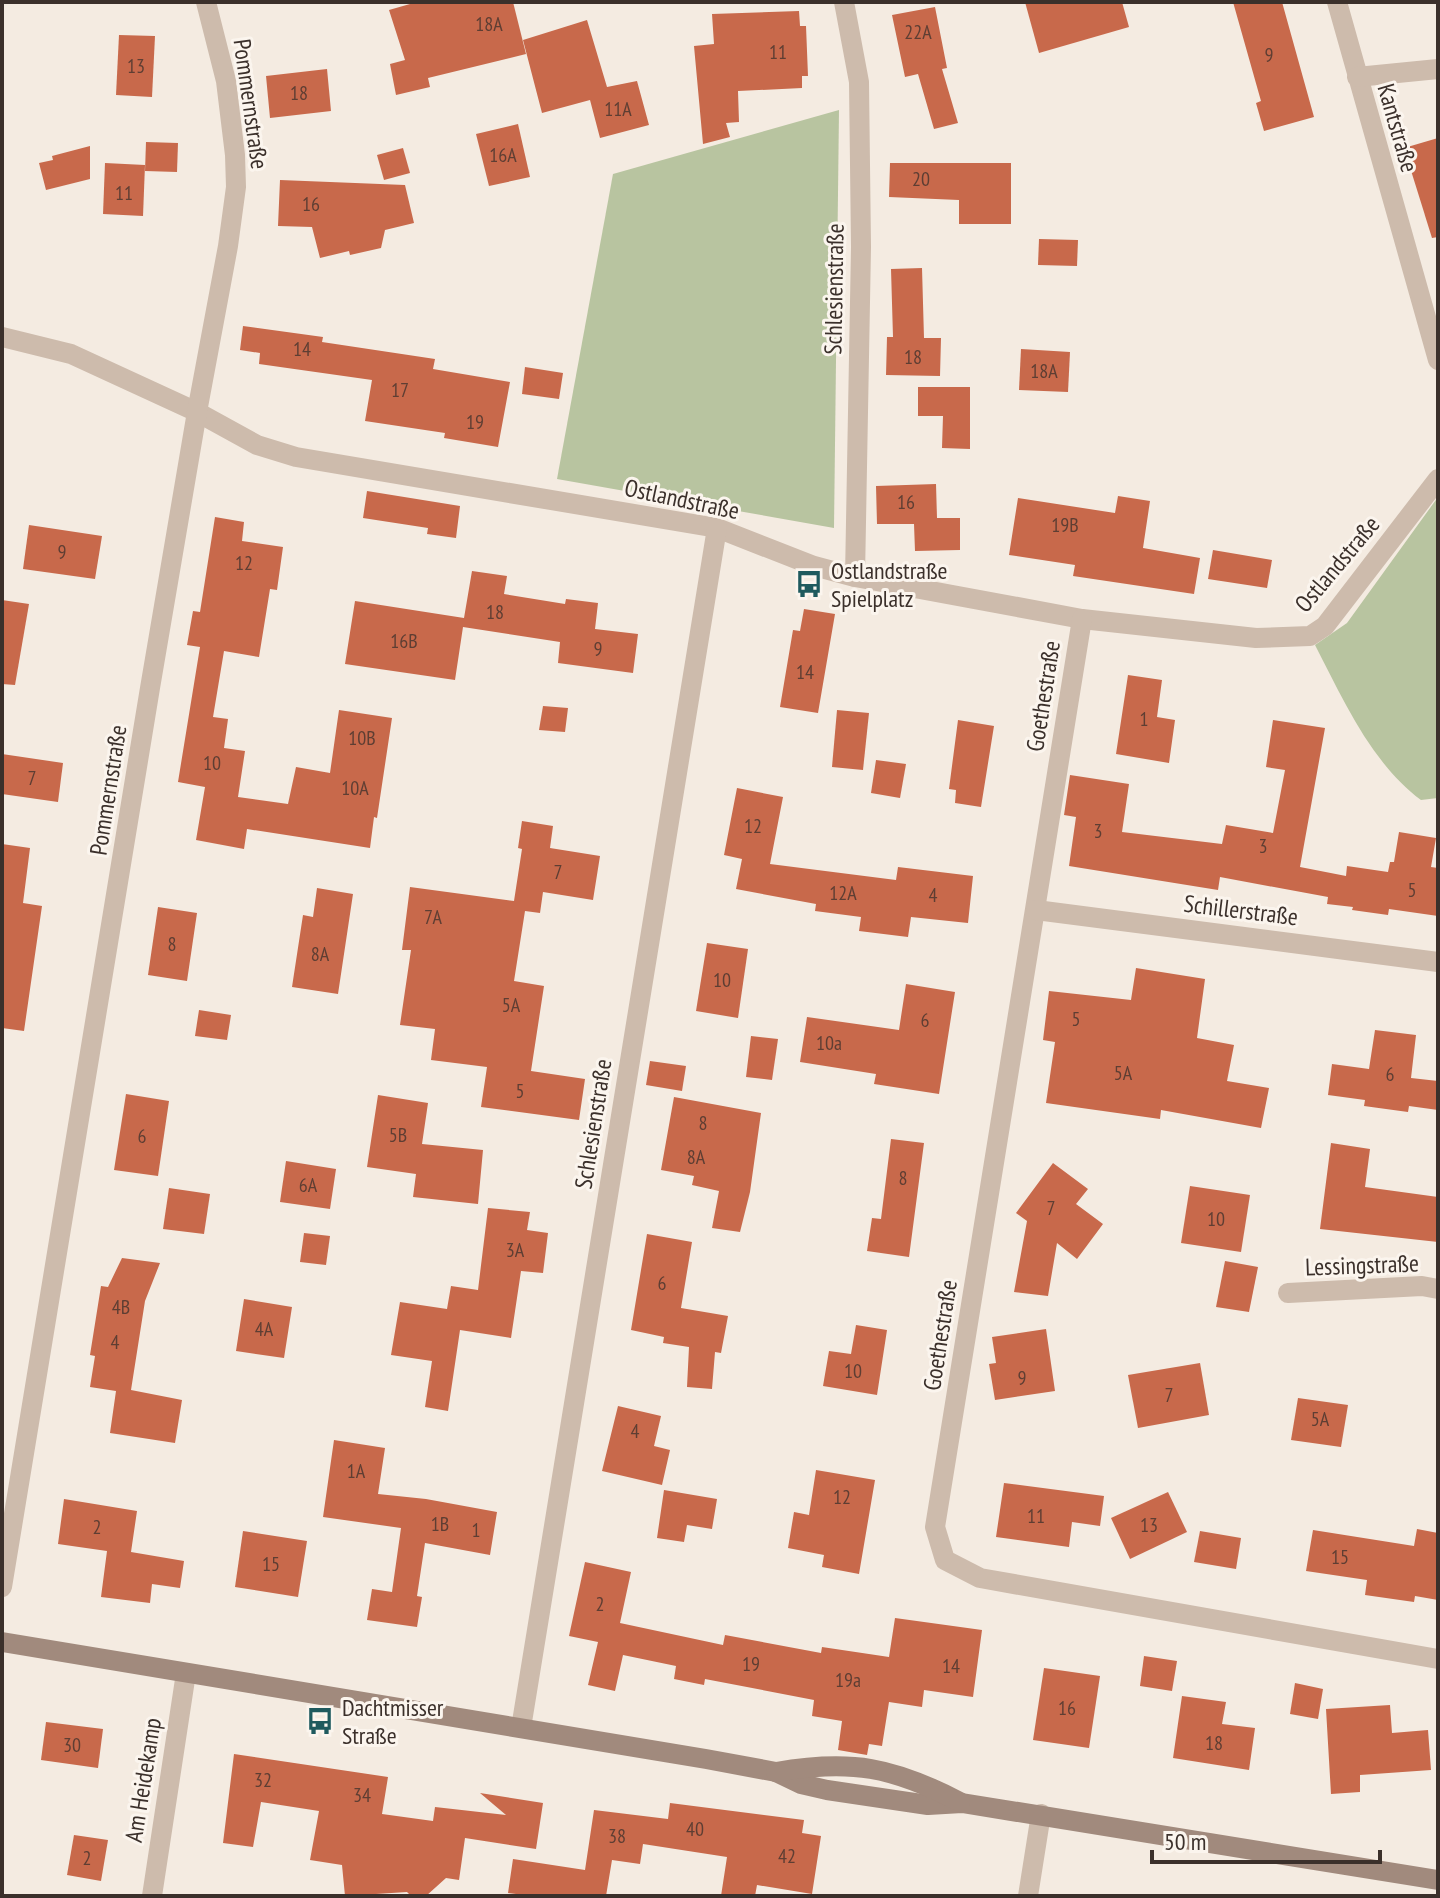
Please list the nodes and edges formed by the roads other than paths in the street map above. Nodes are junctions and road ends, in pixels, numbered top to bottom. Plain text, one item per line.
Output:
1 (206, 2) edge
2 (844, 2) edge
3 (1337, 2) edge
4 (1438, 69) edge
5 (1357, 77) junction
6 (2, 337) edge
7 (1438, 360) edge
8 (197, 412) junction
9 (1438, 479) edge
10 (717, 528) junction
11 (855, 577) junction
12 (1082, 619) junction
13 (1036, 910) junction
14 (1438, 962) edge
15 (1438, 1289) edge
16 (1288, 1293) dead end
17 (2, 1587) edge
18 (2, 1642) edge
19 (1438, 1659) edge
20 (186, 1673) junction
21 (521, 1728) junction
22 (776, 1772) junction
23 (962, 1803) junction
24 (1041, 1814) junction
25 (1438, 1880) edge
26 (152, 1896) edge
27 (1028, 1896) edge

1 - 8 street, Pommernstraße
2 - 11 street, Schlesienstraße
3 - 5 street, Kantstraße
4 - 5 street
5 - 7 street, Kantstraße
6 - 8 street, Ostlandstraße
8 - 10 street, Ostlandstraße
8 - 17 street, Pommernstraße
9 - 12 street, Ostlandstraße
10 - 11 street, Ostlandstraße
10 - 21 street, Schlesienstraße
11 - 12 street, Ostlandstraße
12 - 13 street, Goethestraße
13 - 14 street, Schillerstraße
13 - 19 street, Goethestraße
15 - 16 street, Lessingstraße
18 - 20 street
20 - 21 street
20 - 26 street, Am Heidekamp
21 - 22 street
22 - 23 street
22 - 23 street
23 - 24 street
24 - 25 street
24 - 27 street

